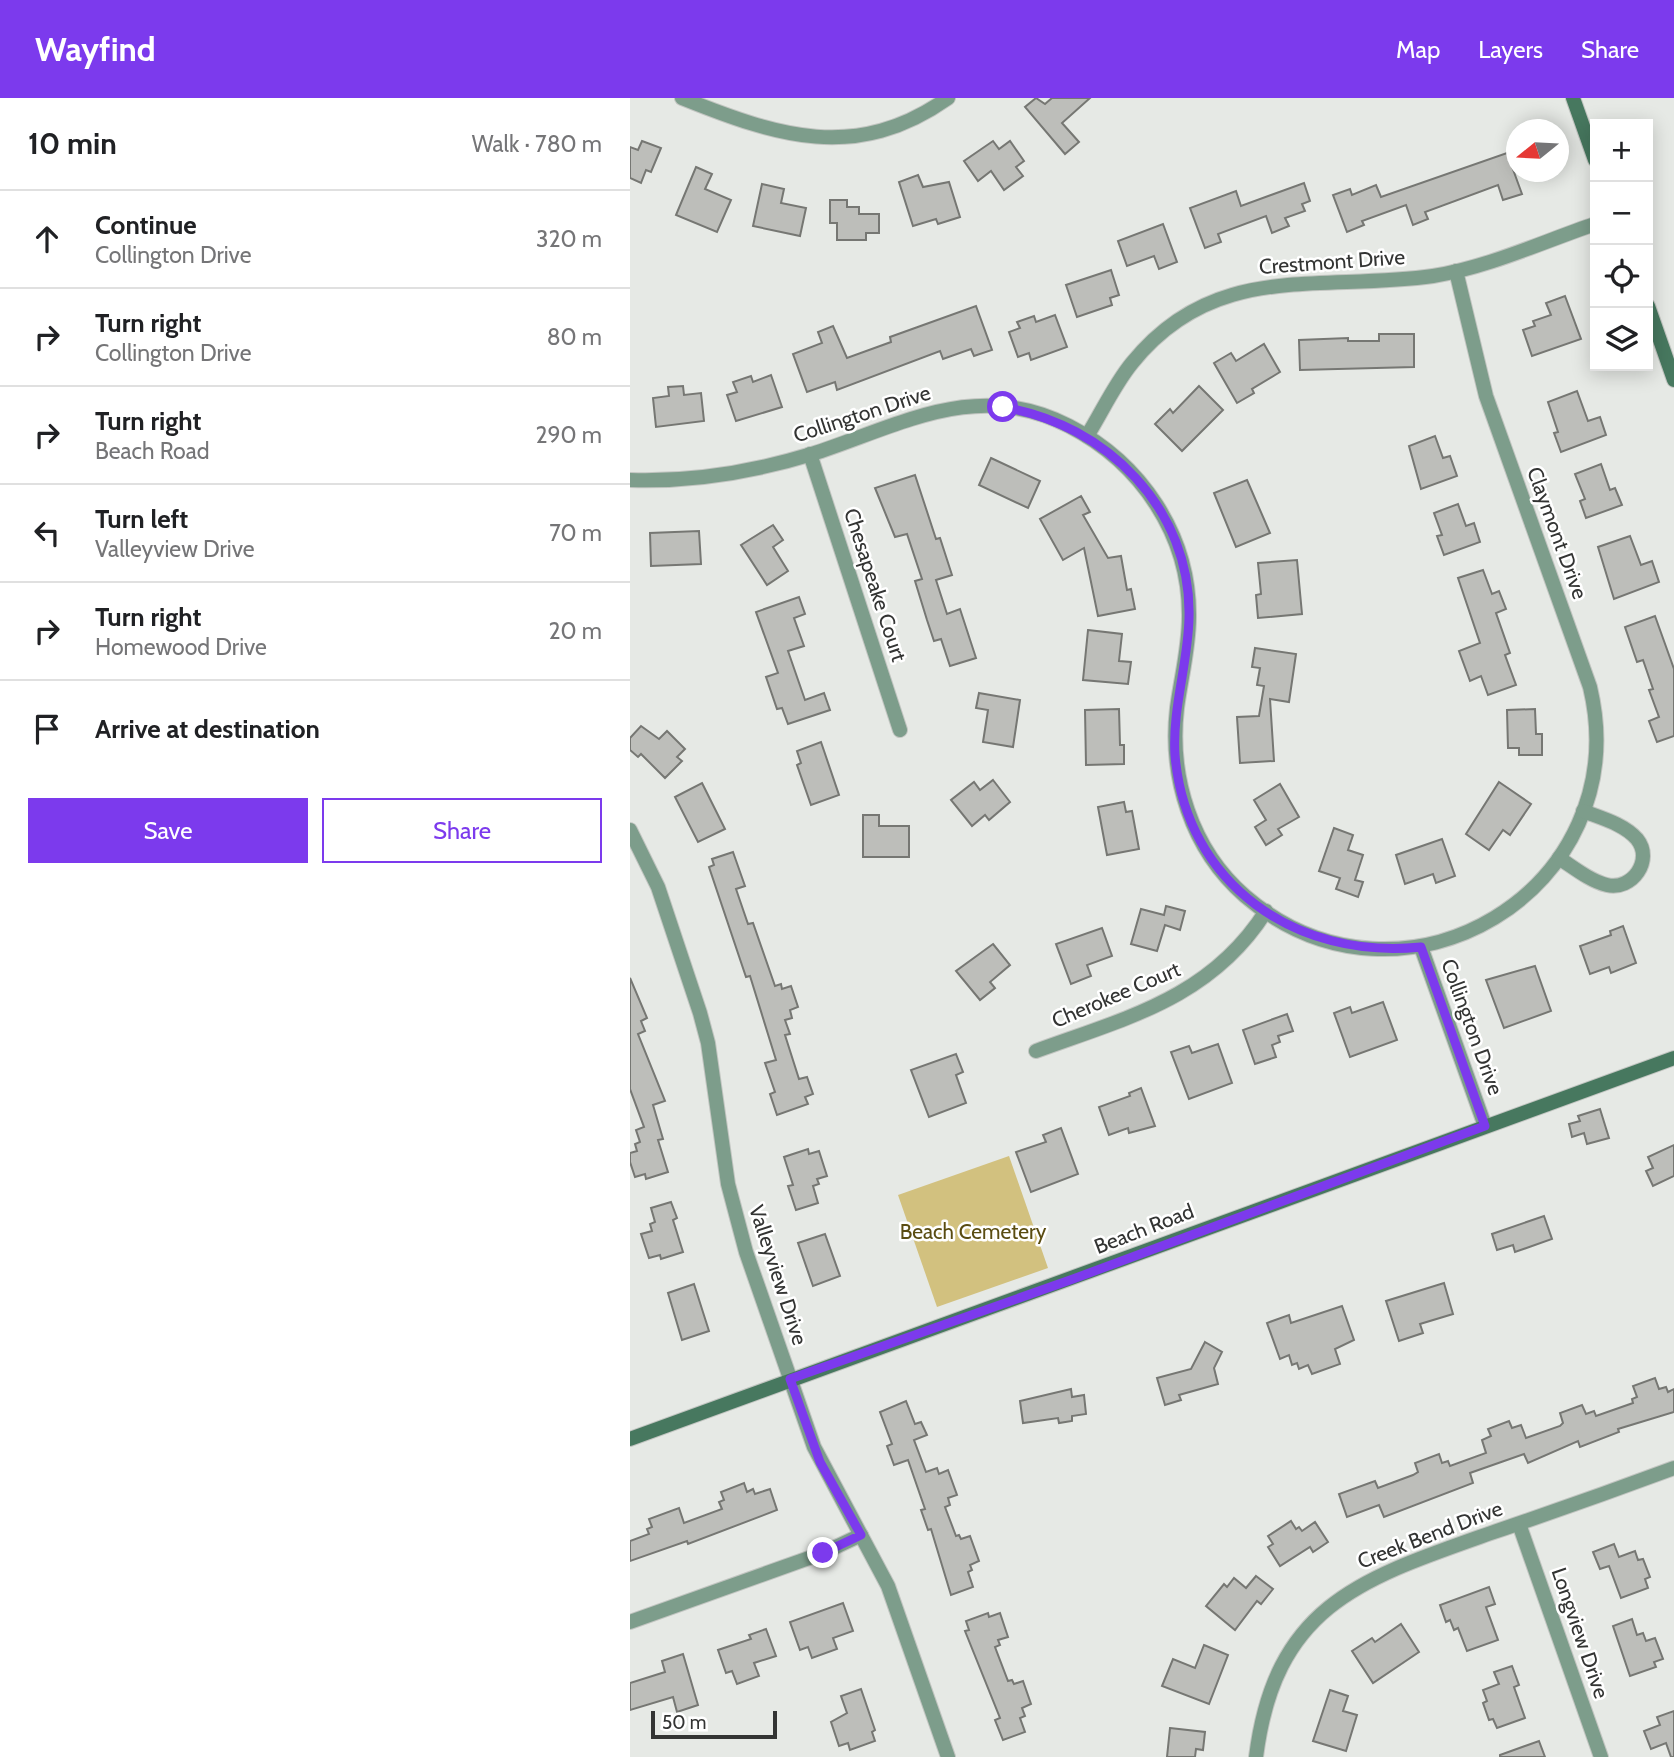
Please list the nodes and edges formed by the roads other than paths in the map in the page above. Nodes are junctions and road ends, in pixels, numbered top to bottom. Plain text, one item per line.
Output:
1 (682, 98) edge
2 (948, 98) edge
3 (1573, 98) edge
4 (1590, 146) edge
5 (1590, 225) edge
6 (1456, 271) junction
7 (1649, 308) edge
8 (1674, 380) edge
9 (1087, 436) junction
10 (810, 454) junction
11 (630, 480) edge
12 (900, 730) dead end
13 (1583, 811) junction
14 (630, 830) edge
15 (1559, 858) junction
16 (1266, 911) junction
17 (1421, 947) junction
18 (1036, 1051) dead end
19 (1674, 1058) edge
20 (1485, 1126) junction
21 (790, 1379) junction
22 (630, 1439) edge
23 (1674, 1468) edge
24 (1519, 1524) junction
25 (861, 1535) junction
26 (630, 1622) edge
27 (948, 1757) edge
28 (1256, 1757) edge
29 (1601, 1757) edge

1 - 2 street
3 - 4 street
5 - 6 street, Crestmont Drive
6 - 9 street, Crestmont Drive
6 - 13 street, Claymont Drive
7 - 8 street
9 - 10 street, Collington Drive
9 - 16 street, Collington Drive
10 - 11 street, Collington Drive
10 - 12 street, Chesapeake Court
13 - 15 street, Claymont Drive
13 - 15 street
14 - 21 street, Valleyview Drive
15 - 17 street, Claymont Drive
16 - 17 street, Collington Drive
16 - 18 street, Cherokee Court
17 - 20 street, Collington Drive
19 - 20 street, Beach Road
20 - 21 street, Beach Road
21 - 22 street, Beach Road
21 - 25 street, Valleyview Drive
23 - 24 street, Creek Bend Drive
24 - 28 street, Creek Bend Drive
24 - 29 street, Longview Drive
25 - 26 street
25 - 27 street, Valleyview Drive

